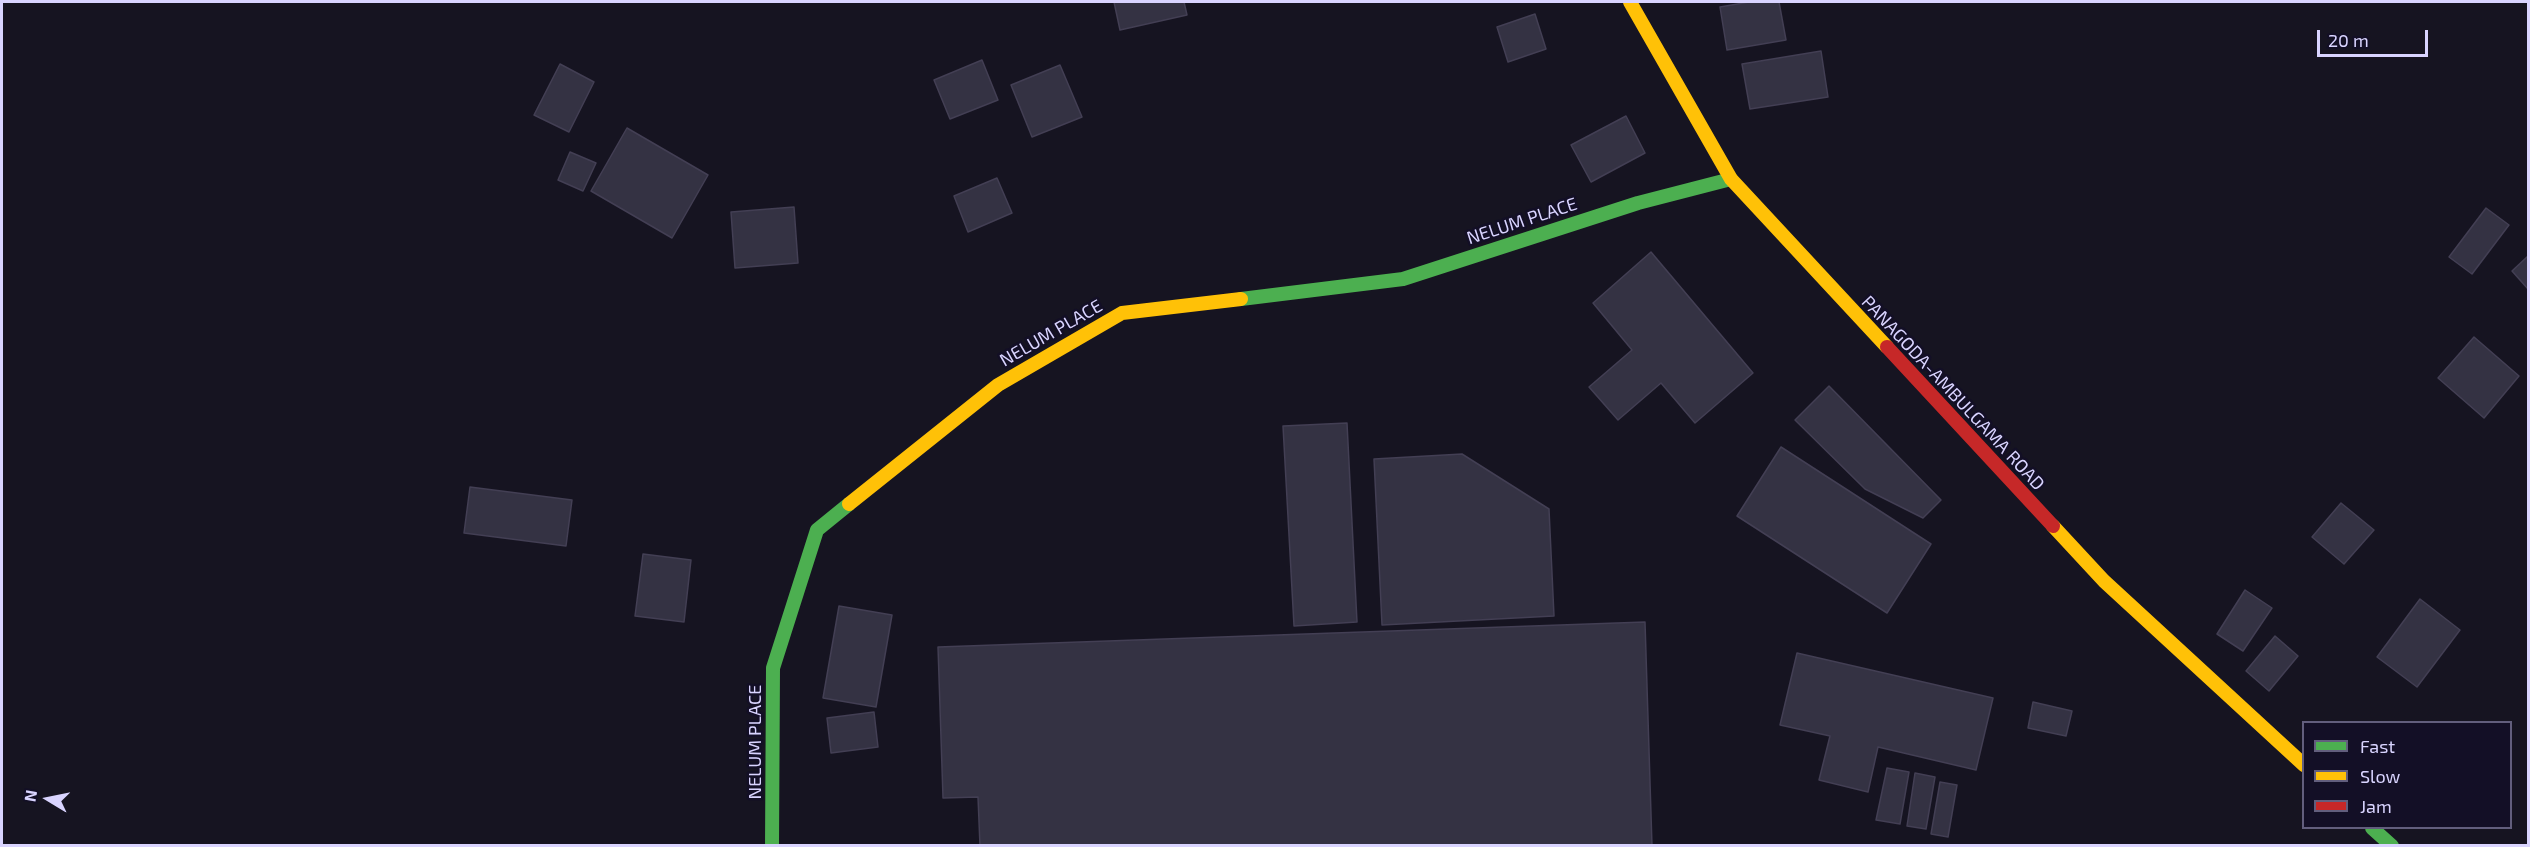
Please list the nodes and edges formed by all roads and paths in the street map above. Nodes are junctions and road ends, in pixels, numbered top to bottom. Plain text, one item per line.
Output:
1 (1630, 2) edge
2 (1731, 179) junction
3 (2302, 763) edge
4 (2373, 829) edge
5 (772, 846) edge
6 (2392, 846) edge

1 - 2 street, PANAGODA-AMBULGAMA ROAD
2 - 3 street, PANAGODA-AMBULGAMA ROAD
2 - 5 street, NELUM PLACE
4 - 6 street

